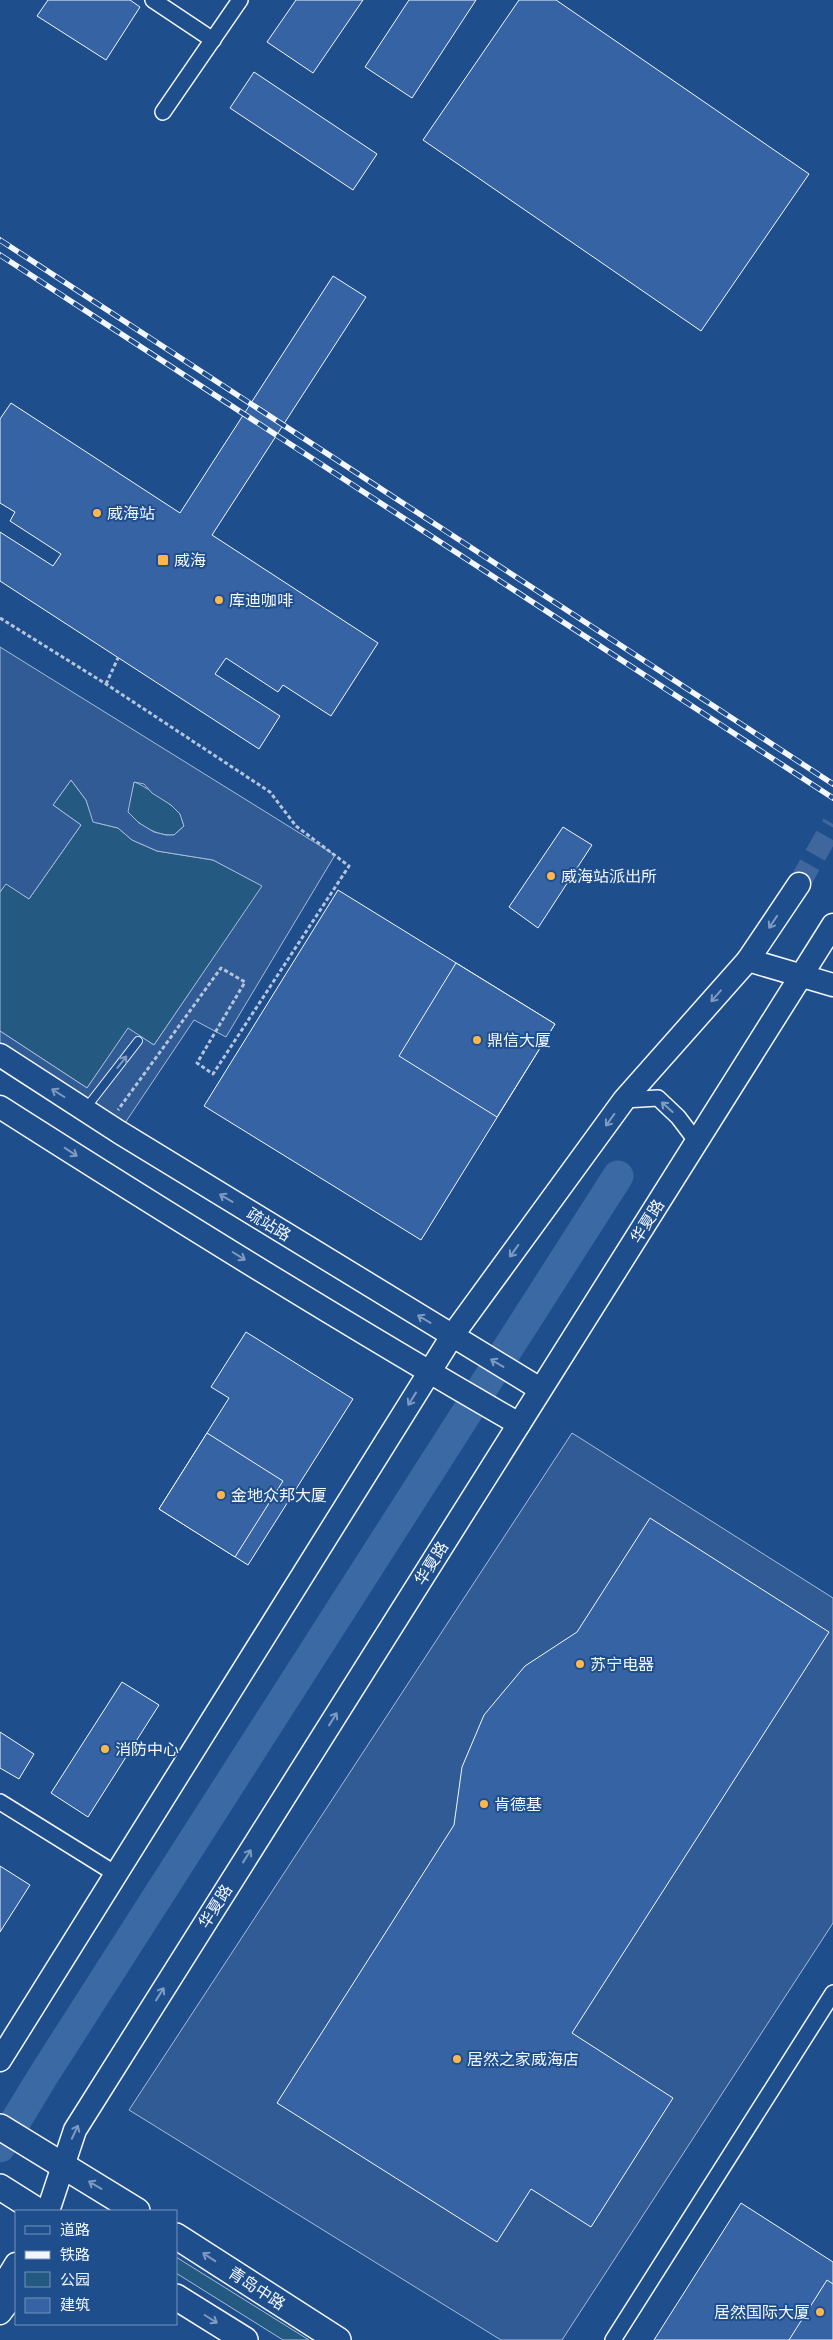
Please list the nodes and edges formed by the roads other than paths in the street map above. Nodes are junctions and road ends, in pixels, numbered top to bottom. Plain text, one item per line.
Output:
1 (153, 0) edge
2 (240, 0) edge
3 (213, 40) junction
4 (163, 112) dead end
5 (799, 884) tunnel mouth
6 (833, 925) edge
7 (748, 960) junction
8 (800, 974) junction
9 (833, 984) edge
10 (138, 1041) dead end
11 (0, 1055) edge
12 (624, 1100) junction
13 (0, 1107) edge
14 (85, 1110) junction
15 (698, 1142) junction
16 (459, 1340) junction
17 (436, 1377) junction
18 (534, 1385) junction
19 (512, 1420) junction
20 (0, 1802) edge
21 (116, 1874) junction
22 (833, 1992) edge
23 (0, 2060) edge
24 (0, 2127) edge
25 (62, 2165) junction
26 (5, 2190) edge
27 (36, 2210) edge
28 (48, 2210) edge
29 (135, 2210) edge
30 (178, 2237) edge
31 (15, 2266) edge
32 (0, 2290) edge
33 (15, 2293) edge
34 (178, 2298) edge
35 (0, 2313) edge
36 (245, 2340) edge
37 (338, 2340) edge
38 (613, 2340) edge

1 - 3 street
2 - 3 street
3 - 4 street
5 -> 7 main road
6 - 8 main road, 华夏路
7 - 8 main road
7 -> 12 main road
8 - 9 main road
8 - 15 main road, 华夏路
14 -> 10 lane
14 -> 11 main road, 疏站路
15 -> 12 street
12 -> 16 main road
13 -> 17 main road
16 -> 14 main road, 疏站路
15 - 18 main road, 华夏路
16 - 17 main road
18 -> 16 main road, 疏站路
17 - 19 main road
17 -> 21 main road
18 - 19 main road, 华夏路
25 -> 19 main road, 华夏路
20 - 21 street
21 - 23 main road
22 - 38 street
24 - 25 main road
25 - 28 main road, 华夏路
29 -> 25 main road
26 - 27 main road
37 -> 30 main road, 青岛中路
31 - 32 main road
33 - 35 main road
34 -> 36 main road

